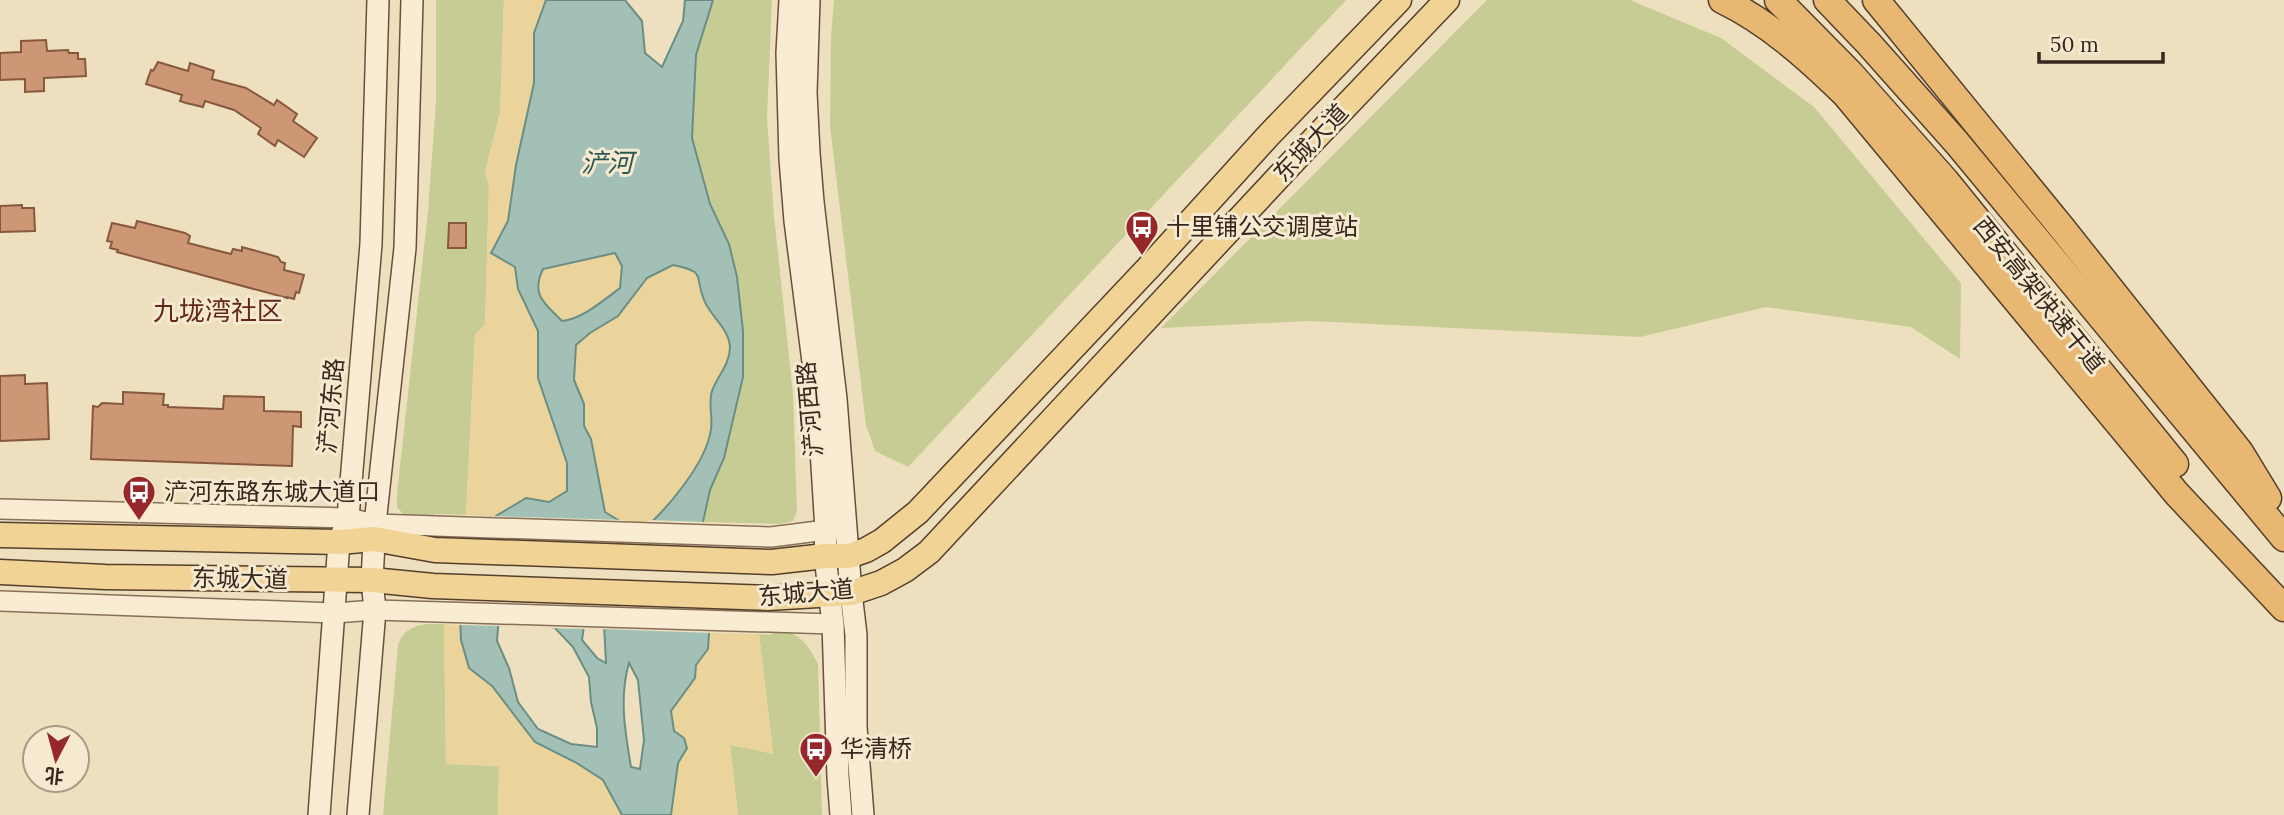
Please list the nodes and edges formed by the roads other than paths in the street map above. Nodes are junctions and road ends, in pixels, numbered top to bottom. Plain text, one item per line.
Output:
1 (378, 0) edge
2 (412, 0) edge
3 (790, 0) edge
4 (810, 0) edge
5 (1399, 0) edge
6 (1447, 0) edge
7 (1722, 0) edge
8 (1778, 0) edge
9 (1827, 0) edge
10 (1876, 0) edge
11 (0, 509) edge
12 (348, 518) junction
13 (2284, 524) edge
14 (826, 530) junction
15 (375, 532) junction
16 (0, 535) edge
17 (437, 538) junction
18 (2284, 538) edge
19 (339, 542) junction
20 (837, 556) junction
21 (0, 572) edge
22 (336, 580) junction
23 (372, 580) junction
24 (839, 593) junction
25 (0, 601) edge
26 (2284, 606) edge
27 (375, 610) junction
28 (766, 610) junction
29 (335, 613) junction
30 (833, 624) junction
31 (319, 815) edge
32 (358, 815) edge
33 (841, 815) edge
34 (863, 815) edge

1 - 12 main road, 浐河东路
2 - 15 main road
3 - 14 main road, 浐河西路
4 - 20 main road, 浐河西路
5 - 20 main road, 东城大道
6 - 24 main road, 东城大道
7 - 26 highway
8 - 26 highway, 西安高架快速干道
9 - 18 highway, 西安高架快速干道
10 - 13 highway
11 - 12 street
12 - 15 street
12 - 19 main road, 浐河东路
14 - 17 street
14 - 20 main road, 浐河西路
15 - 17 main road, 东城大道
15 - 19 main road, 东城大道
15 - 23 main road
16 - 19 main road, 东城大道
17 - 20 main road, 东城大道
19 - 22 main road, 浐河东路
20 - 24 main road, 浐河西路
21 - 22 main road, 东城大道
22 - 23 main road, 东城大道
22 - 29 main road, 浐河东路
23 - 27 main road
23 - 28 main road, 东城大道
24 - 28 main road, 东城大道
24 - 30 main road, 浐河西路
24 - 34 main road, 浐河西路
25 - 29 street
27 - 28 street
27 - 29 street
27 - 32 main road
28 - 30 street
29 - 31 main road, 浐河东路
30 - 33 main road, 浐河西路

